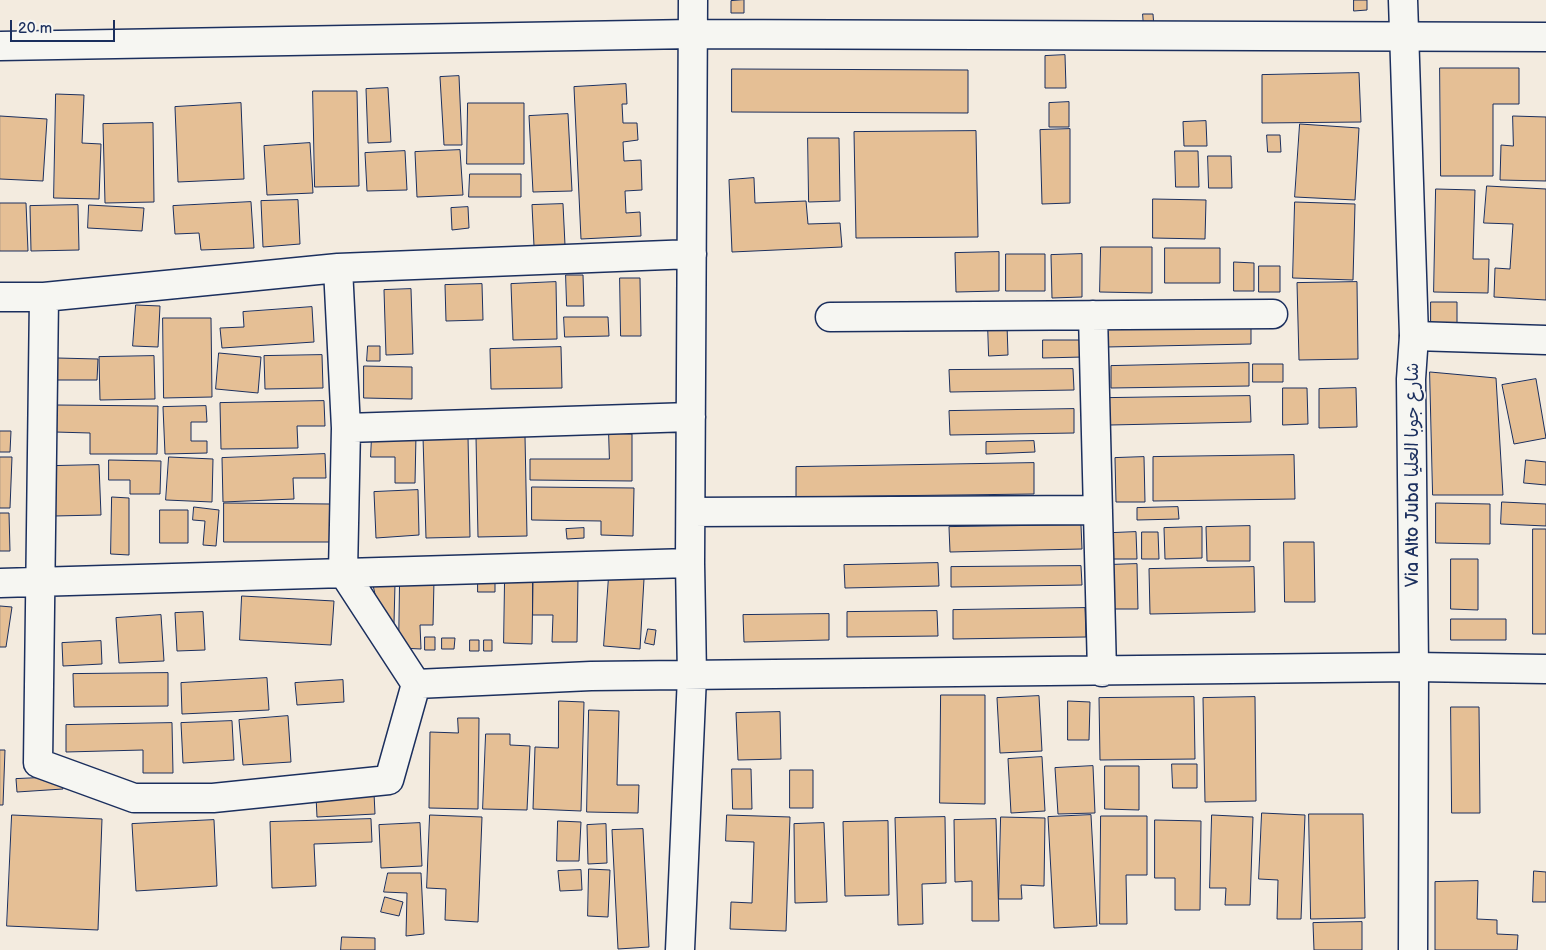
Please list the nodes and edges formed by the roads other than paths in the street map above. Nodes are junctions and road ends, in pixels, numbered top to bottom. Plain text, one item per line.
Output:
1 (693, 0) edge
2 (1403, 0) edge
3 (692, 34) junction
4 (1402, 35) junction
5 (1546, 37) edge
6 (0, 46) edge
7 (692, 254) junction
8 (338, 268) junction
9 (0, 297) edge
10 (44, 297) junction
11 (1273, 314) dead end
12 (1093, 315) junction
13 (830, 317) dead end
14 (1414, 336) junction
15 (1546, 340) edge
16 (691, 417) junction
17 (346, 428) junction
18 (1098, 510) junction
19 (691, 512) junction
20 (690, 563) junction
21 (343, 572) junction
22 (40, 582) junction
23 (0, 583) edge
24 (1414, 667) junction
25 (1546, 669) edge
26 (1102, 672) junction
27 (692, 676) junction
28 (416, 684) junction
29 (680, 950) edge
30 (1413, 950) edge

1 - 3 street
2 - 4 street, Via Alto Juba شارع جوبا العليا
3 - 4 street
3 - 6 street
3 - 7 street
4 - 5 street
4 - 14 street, Via Alto Juba شارع جوبا العليا
7 - 8 street
7 - 16 street
8 - 10 street
8 - 17 street
9 - 10 street
10 - 22 street
11 - 12 street
12 - 13 street
12 - 18 street
14 - 15 street
14 - 24 street, Via Alto Juba شارع جوبا العليا
16 - 17 street
16 - 19 street
17 - 21 street
18 - 19 street
18 - 26 street
19 - 20 street
20 - 21 street
20 - 27 street
21 - 22 street
21 - 28 street
22 - 23 street
22 - 28 street
24 - 25 street
24 - 26 street
24 - 30 street, Via Alto Juba شارع جوبا العليا
26 - 27 street
27 - 28 street
27 - 29 street

